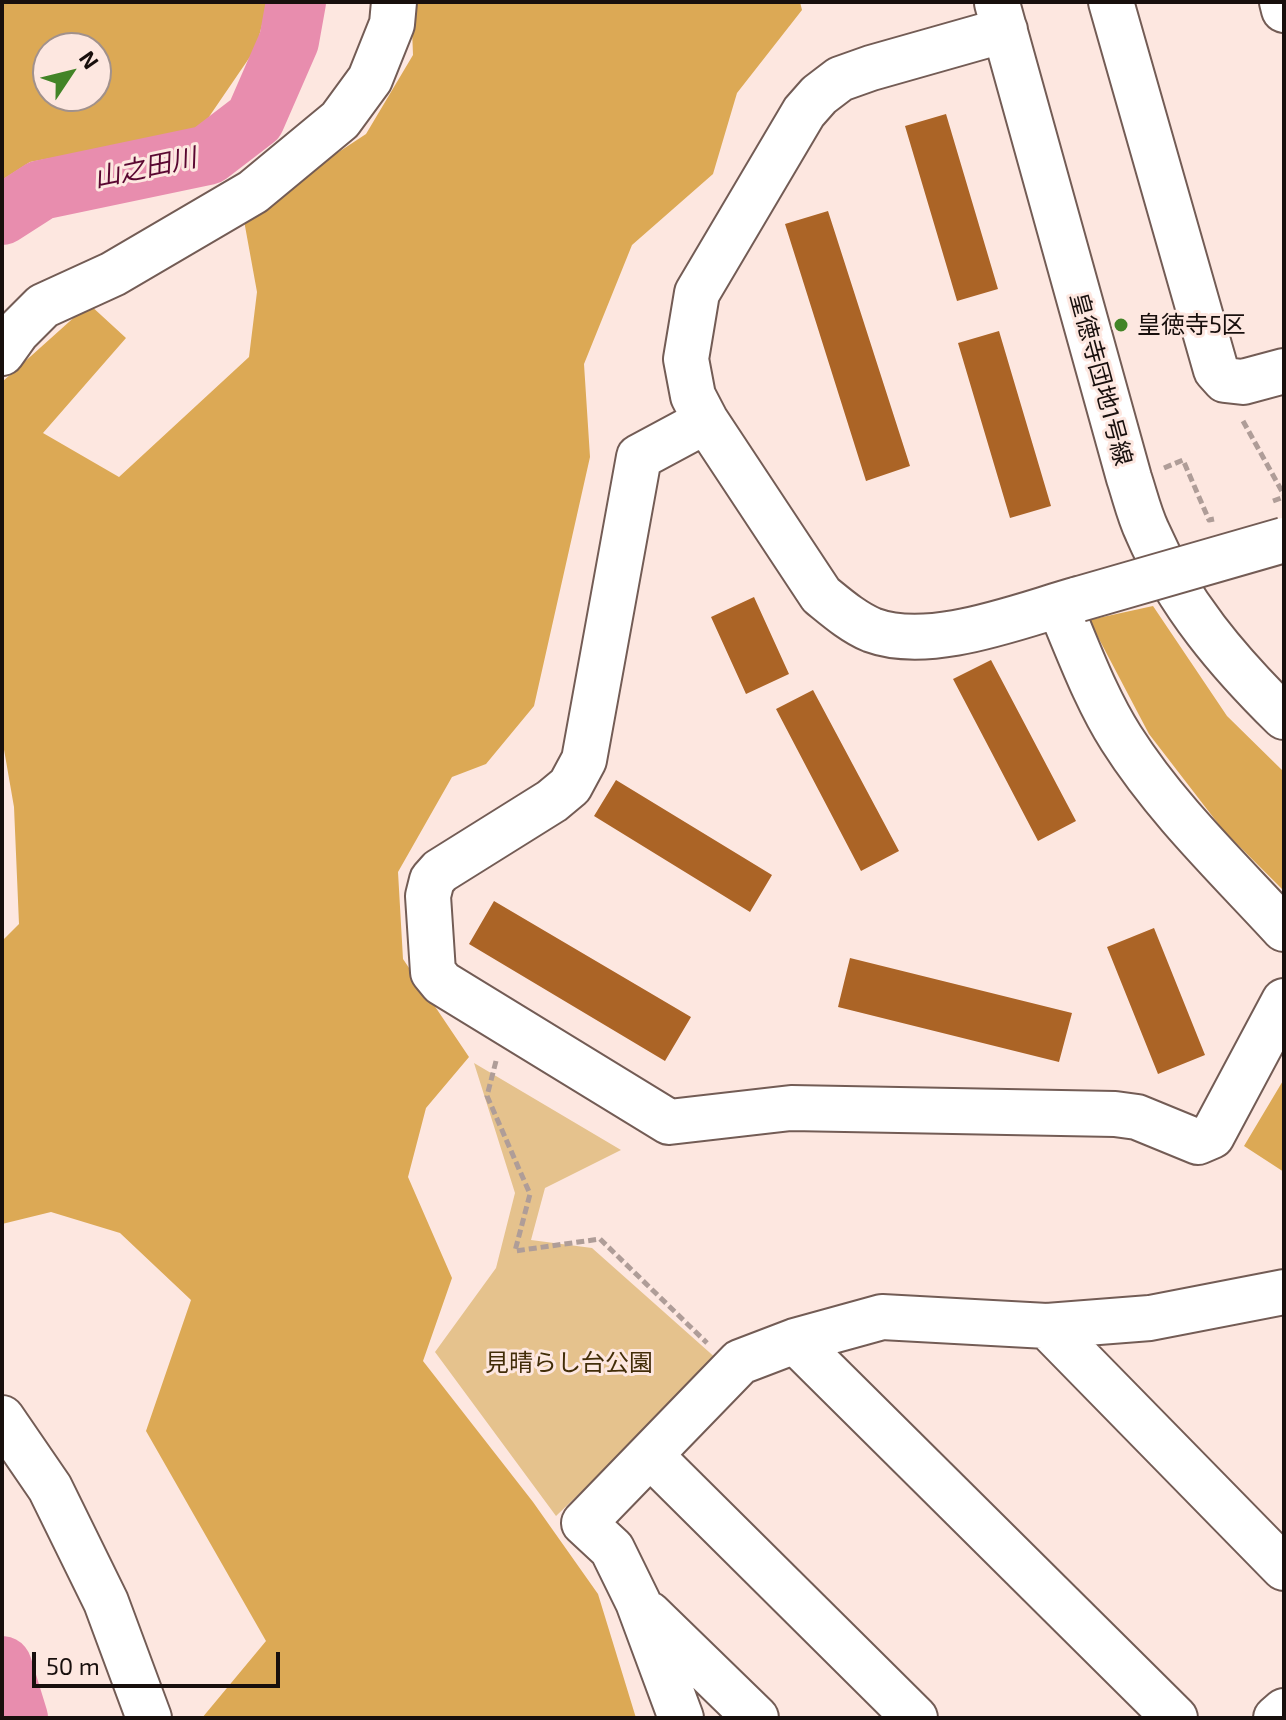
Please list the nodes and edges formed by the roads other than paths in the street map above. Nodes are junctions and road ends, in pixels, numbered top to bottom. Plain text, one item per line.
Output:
1 (394, 2) edge
2 (1111, 2) edge
3 (1282, 2) edge
4 (1284, 10) edge
5 (1001, 16) edge
6 (2, 353) edge
7 (1284, 371) edge
8 (706, 421) junction
9 (1276, 521) edge
10 (1069, 602) junction
11 (1284, 717) edge
12 (1284, 929) edge
13 (1284, 1001) edge
14 (1281, 1297) edge
15 (1047, 1326) junction
16 (795, 1341) junction
17 (2, 1418) edge
18 (650, 1455) junction
19 (1284, 1568) edge
20 (638, 1602) junction
21 (1284, 1711) edge
22 (149, 1718) edge
23 (681, 1718) edge
24 (756, 1718) edge
25 (915, 1718) edge
26 (1175, 1718) edge
27 (1276, 1718) edge

1 - 6 street
2 - 7 street
3 - 4 street
5 - 8 street
5 - 11 street, 皇徳寺団地1号線
8 - 10 street
8 - 13 street
9 - 10 street, bridge
10 - 12 street
14 - 15 street
15 - 16 street
15 - 19 street
16 - 18 street
16 - 26 street
17 - 22 street
18 - 20 street
18 - 25 street
20 - 23 street
20 - 24 street
21 - 27 street

